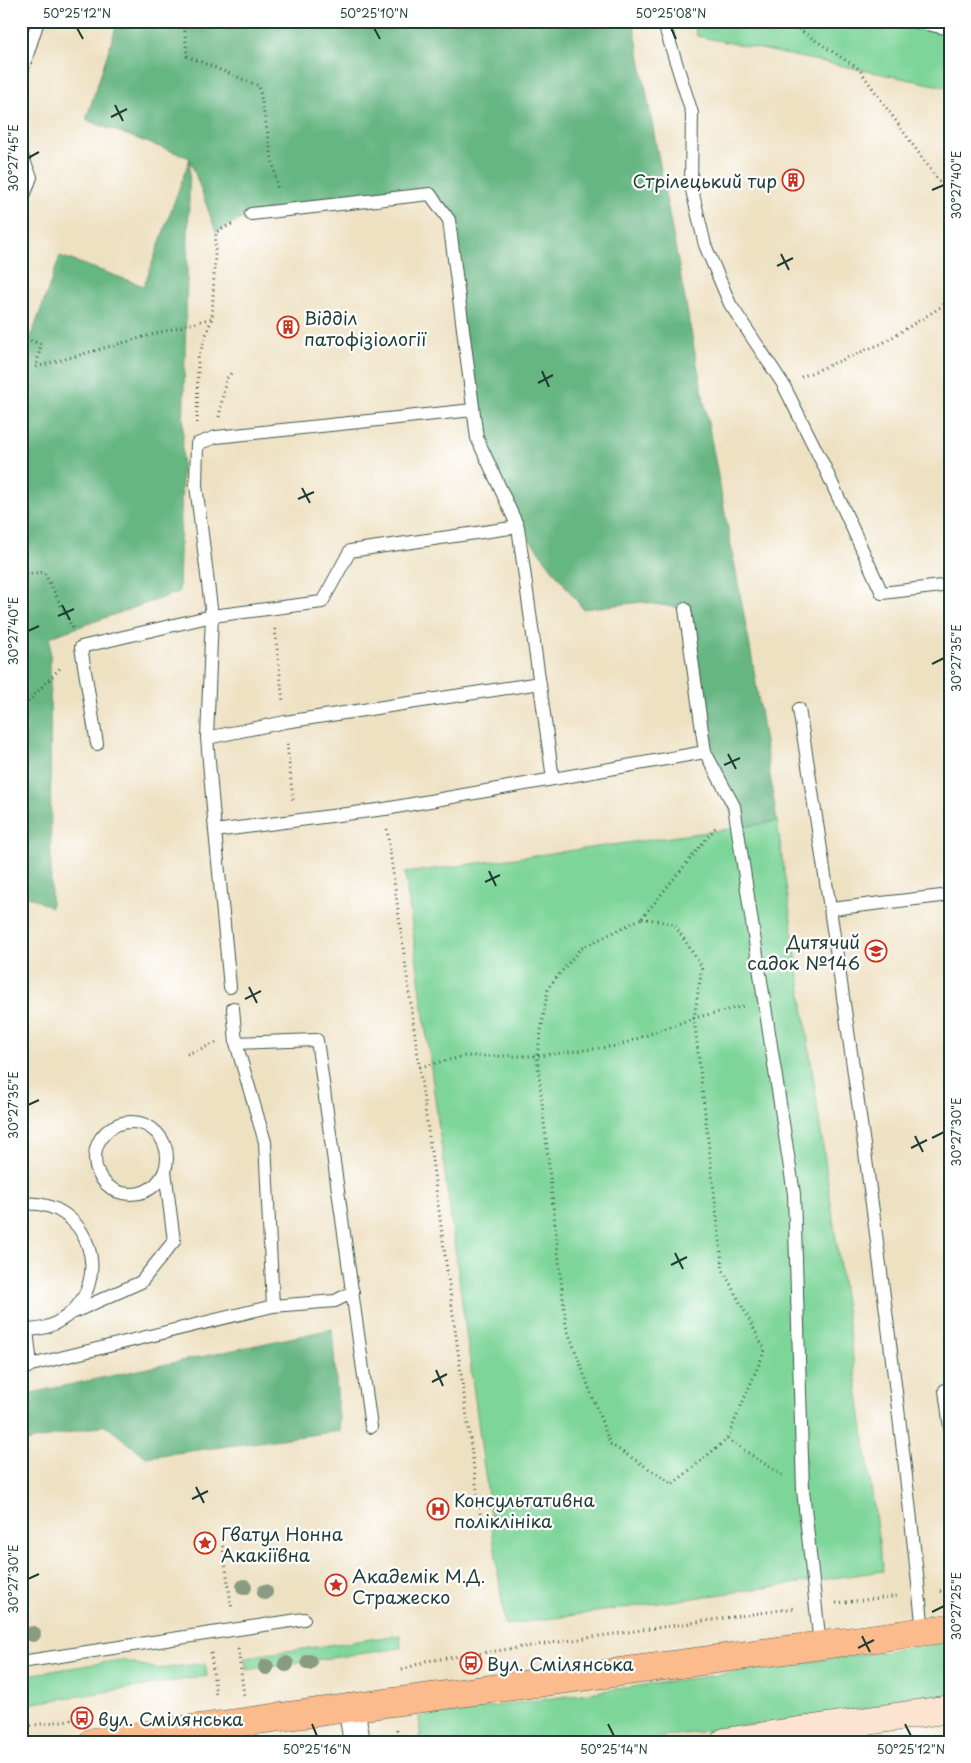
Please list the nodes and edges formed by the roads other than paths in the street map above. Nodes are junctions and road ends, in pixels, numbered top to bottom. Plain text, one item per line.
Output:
1 (38, 21) edge
2 (663, 21) edge
3 (912, 21) edge
4 (950, 29) edge
5 (21, 74) edge
6 (21, 154) edge
7 (21, 204) edge
8 (251, 214) road end
9 (473, 410) junction
10 (518, 527) junction
11 (950, 585) edge
12 (684, 609) dead end
13 (212, 616) junction
14 (540, 683) junction
15 (800, 709) dead end
16 (207, 738) junction
17 (97, 744) dead end
18 (705, 752) junction
19 (553, 779) junction
20 (215, 831) junction
21 (950, 896) edge
22 (831, 910) junction
23 (230, 987) dead end
24 (233, 1008) dead end
25 (236, 1043) junction
26 (165, 1171) junction
27 (21, 1204) edge
28 (353, 1292) junction
29 (274, 1306) junction
30 (72, 1313) junction
31 (24, 1329) edge
32 (26, 1368) edge
33 (950, 1390) edge
34 (370, 1426) dead end
35 (950, 1428) edge
36 (304, 1619) dead end
37 (950, 1628) edge
38 (923, 1631) junction
39 (820, 1645) junction
40 (21, 1662) edge
41 (351, 1707) junction
42 (950, 1709) edge
43 (88, 1730) edge
44 (358, 1742) edge
45 (725, 1742) edge

1 - 5 lane
2 - 11 lane
3 - 4 lane
6 - 7 lane
8 - 9 lane
9 - 10 lane
9 - 13 lane
10 - 13 lane
10 - 14 lane
12 - 18 lane
13 - 16 lane
13 - 17 lane
14 - 16 lane
14 - 19 lane
15 - 22 lane
16 - 20 lane
18 - 19 lane
18 - 39 lane
19 - 20 lane
20 - 23 lane
21 - 22 lane
22 - 38 lane
24 - 25 lane
25 - 28 lane
25 - 29 lane
26 - 26 lane
26 - 30 lane
27 - 30 lane
28 - 29 lane
28 - 34 lane
29 - 32 lane
30 - 31 lane
31 - 32 lane
33 - 35 lane
36 - 40 lane
37 - 38 main road
38 - 39 main road
39 - 41 main road
41 - 43 main road
41 - 44 street
42 - 45 street

